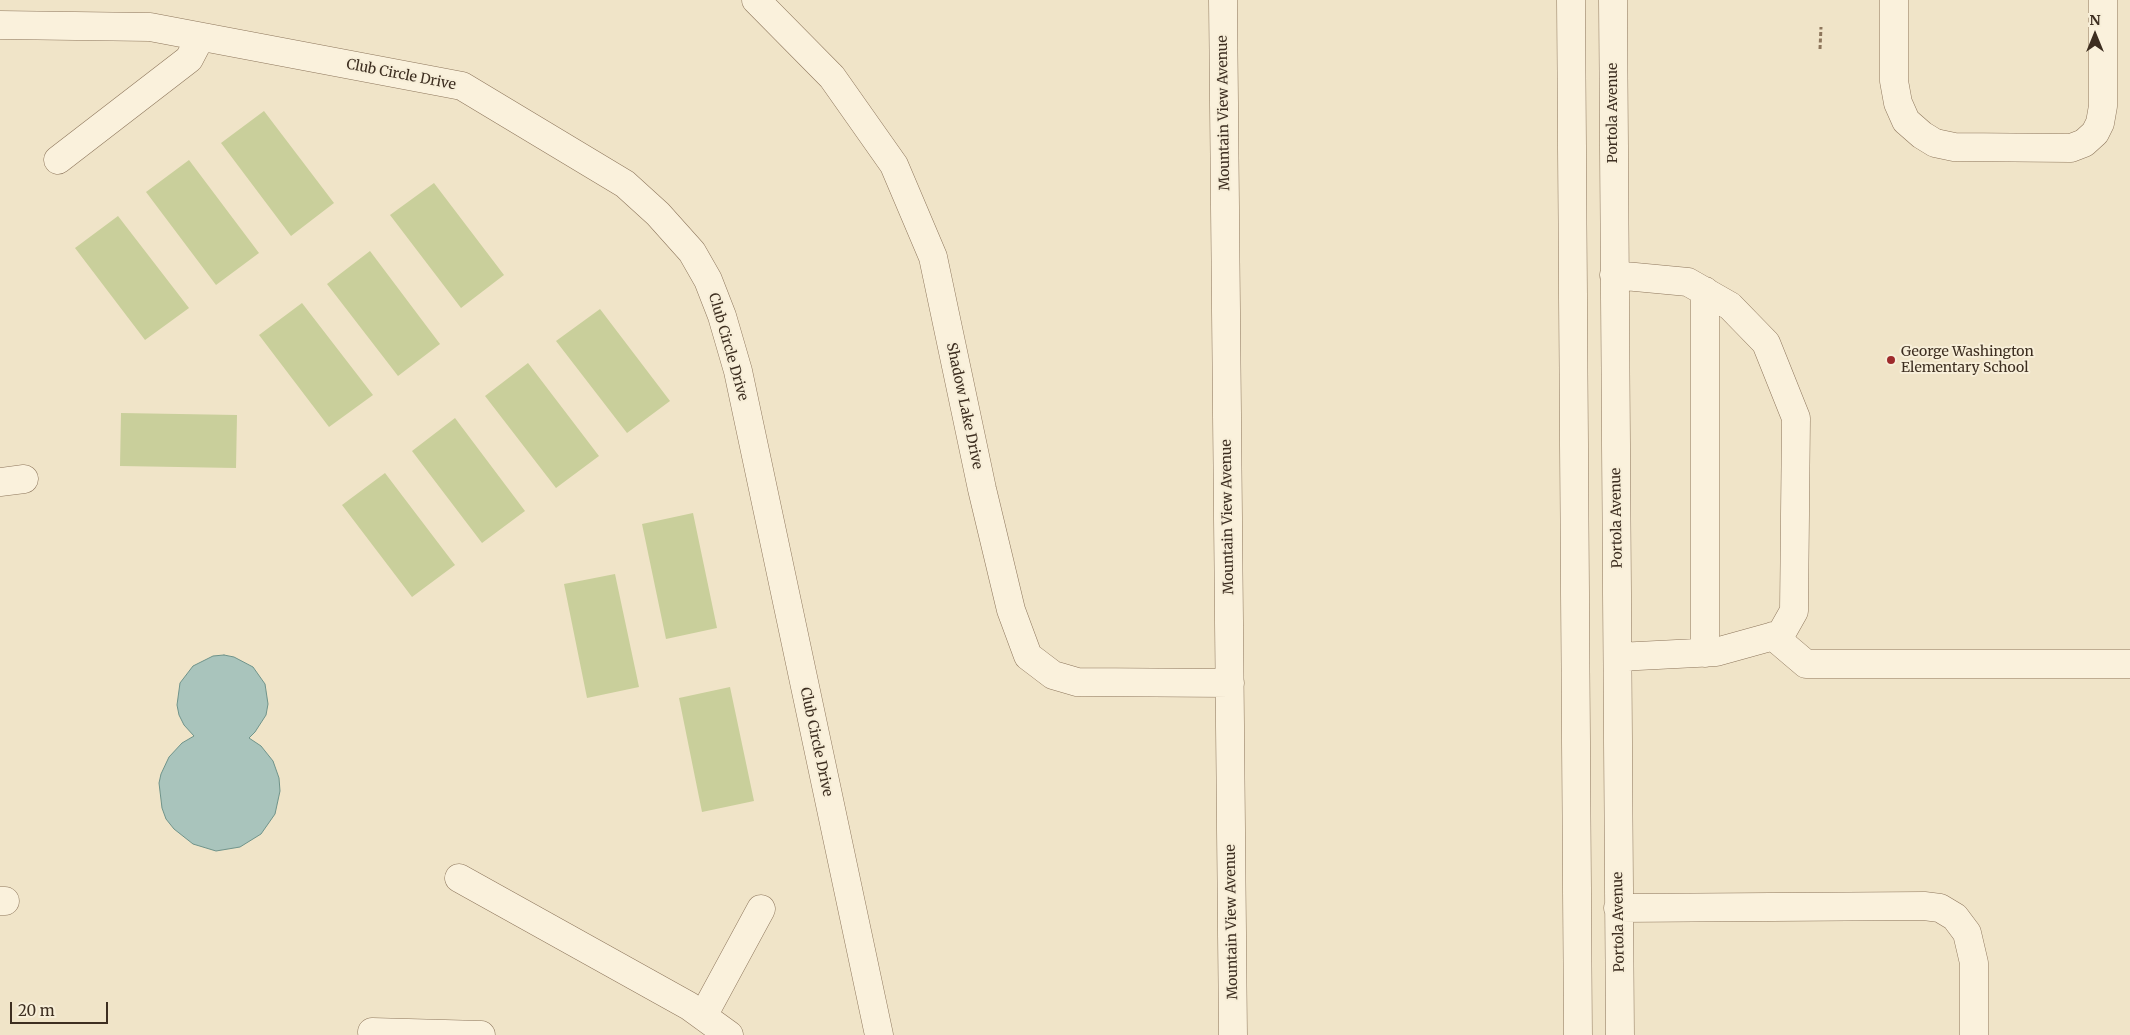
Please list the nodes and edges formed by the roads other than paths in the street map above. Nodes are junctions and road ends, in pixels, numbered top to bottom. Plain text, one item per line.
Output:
1 (756, 0) edge
2 (1223, 0) edge
3 (1571, 0) edge
4 (1613, 0) edge
5 (1894, 0) edge
6 (2103, 0) edge
7 (0, 25) edge
8 (200, 38) junction
9 (58, 160) dead end
10 (1614, 274) junction
11 (1705, 291) junction
12 (1773, 636) junction
13 (1705, 653) junction
14 (1618, 657) junction
15 (2130, 664) edge
16 (1230, 683) junction
17 (459, 878) dead end
18 (1618, 908) junction
19 (761, 910) dead end
20 (717, 1029) edge
21 (372, 1032) dead end
22 (481, 1035) edge
23 (879, 1035) edge
24 (1233, 1035) edge
25 (1578, 1035) edge
26 (1620, 1035) edge
27 (1974, 1035) edge

1 - 16 street, Shadow Lake Drive
2 - 16 street, Mountain View Avenue
3 - 25 street
4 - 10 street, Portola Avenue
5 - 6 street
7 - 8 street, Club Circle Drive
8 - 9 street
8 - 23 street, Club Circle Drive
10 - 11 street
10 - 14 street, Portola Avenue
11 - 12 street
11 - 13 street
12 - 13 street
12 - 15 street
13 - 14 street
14 - 18 street, Portola Avenue
16 - 24 street, Mountain View Avenue
17 - 20 street
18 - 26 street, Portola Avenue
18 - 27 street
19 - 20 street
21 - 22 street

